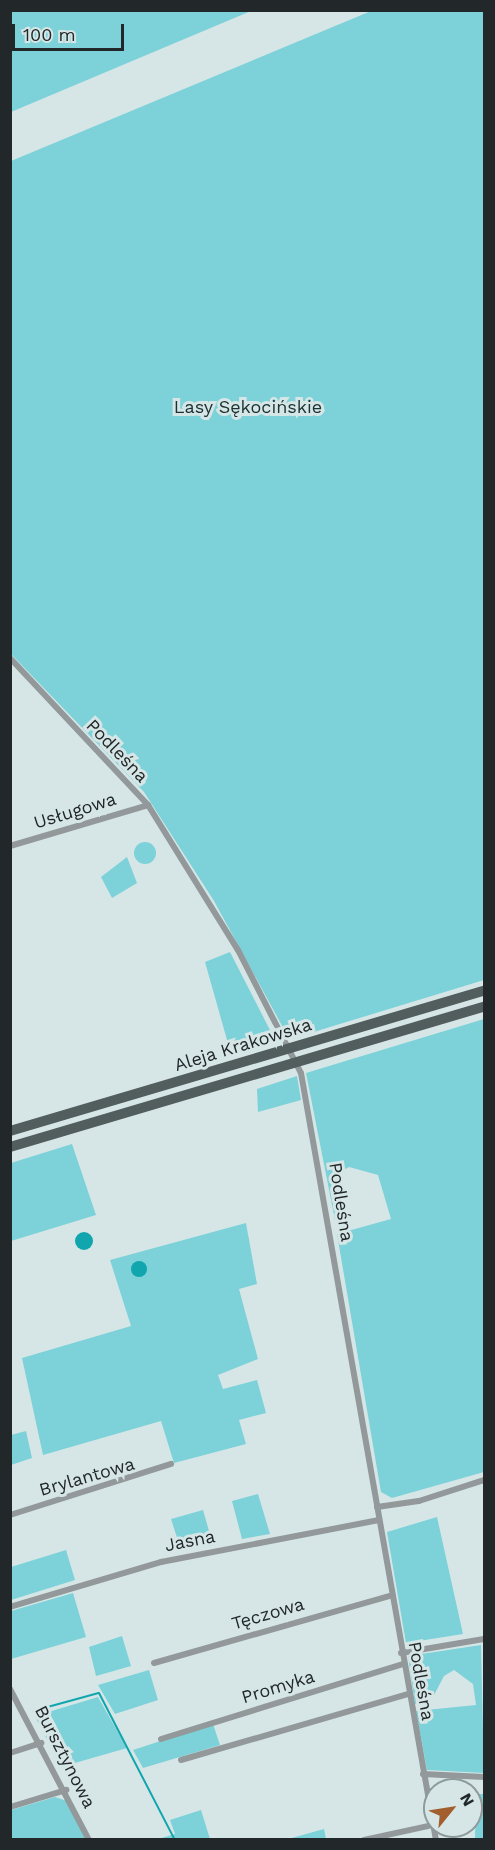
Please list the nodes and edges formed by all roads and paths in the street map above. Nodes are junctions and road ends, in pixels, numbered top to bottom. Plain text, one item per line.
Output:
1 (10, 658) edge
2 (148, 805) junction
3 (10, 846) edge
4 (484, 991) edge
5 (484, 1007) edge
6 (288, 1048) junction
7 (298, 1064) junction
8 (10, 1131) edge
9 (10, 1147) edge
10 (171, 1464) dead end
11 (484, 1480) edge
12 (377, 1507) junction
13 (10, 1515) edge
14 (379, 1520) junction
15 (392, 1595) junction
16 (10, 1607) edge
17 (484, 1639) edge
18 (401, 1653) junction
19 (154, 1663) dead end
20 (403, 1664) junction
21 (10, 1689) edge
22 (408, 1694) junction
23 (161, 1738) dead end
24 (41, 1743) junction
25 (10, 1753) edge
26 (181, 1760) dead end
27 (423, 1773) junction
28 (484, 1777) edge
29 (424, 1778) edge
30 (66, 1791) junction
31 (10, 1807) edge
32 (423, 1827) edge
33 (89, 1839) edge
34 (364, 1839) edge

1 - 2 street, Podleśna
2 - 3 street, Usługowa
2 - 6 street, Podleśna
4 - 6 main road, Aleja Krakowska
5 - 7 main road, Aleja Krakowska
6 - 7 street, Podleśna
6 - 8 main road, Aleja Krakowska
7 - 9 main road, Aleja Krakowska
7 - 12 street, Podleśna
10 - 13 street, Brylantowa
11 - 12 street
12 - 14 street, Podleśna
14 - 15 street, Podleśna
14 - 16 street, Jasna
15 - 18 street, Podleśna
15 - 19 street, Tęczowa
17 - 18 street
18 - 20 street, Podleśna
20 - 22 street, Podleśna
20 - 23 street, Promyka
21 - 24 street, Bursztynowa
22 - 26 street
22 - 27 street, Podleśna
24 - 25 street
24 - 30 street, Bursztynowa
27 - 28 street
27 - 29 street, Podleśna
30 - 31 street
30 - 33 street, Bursztynowa
32 - 34 street

